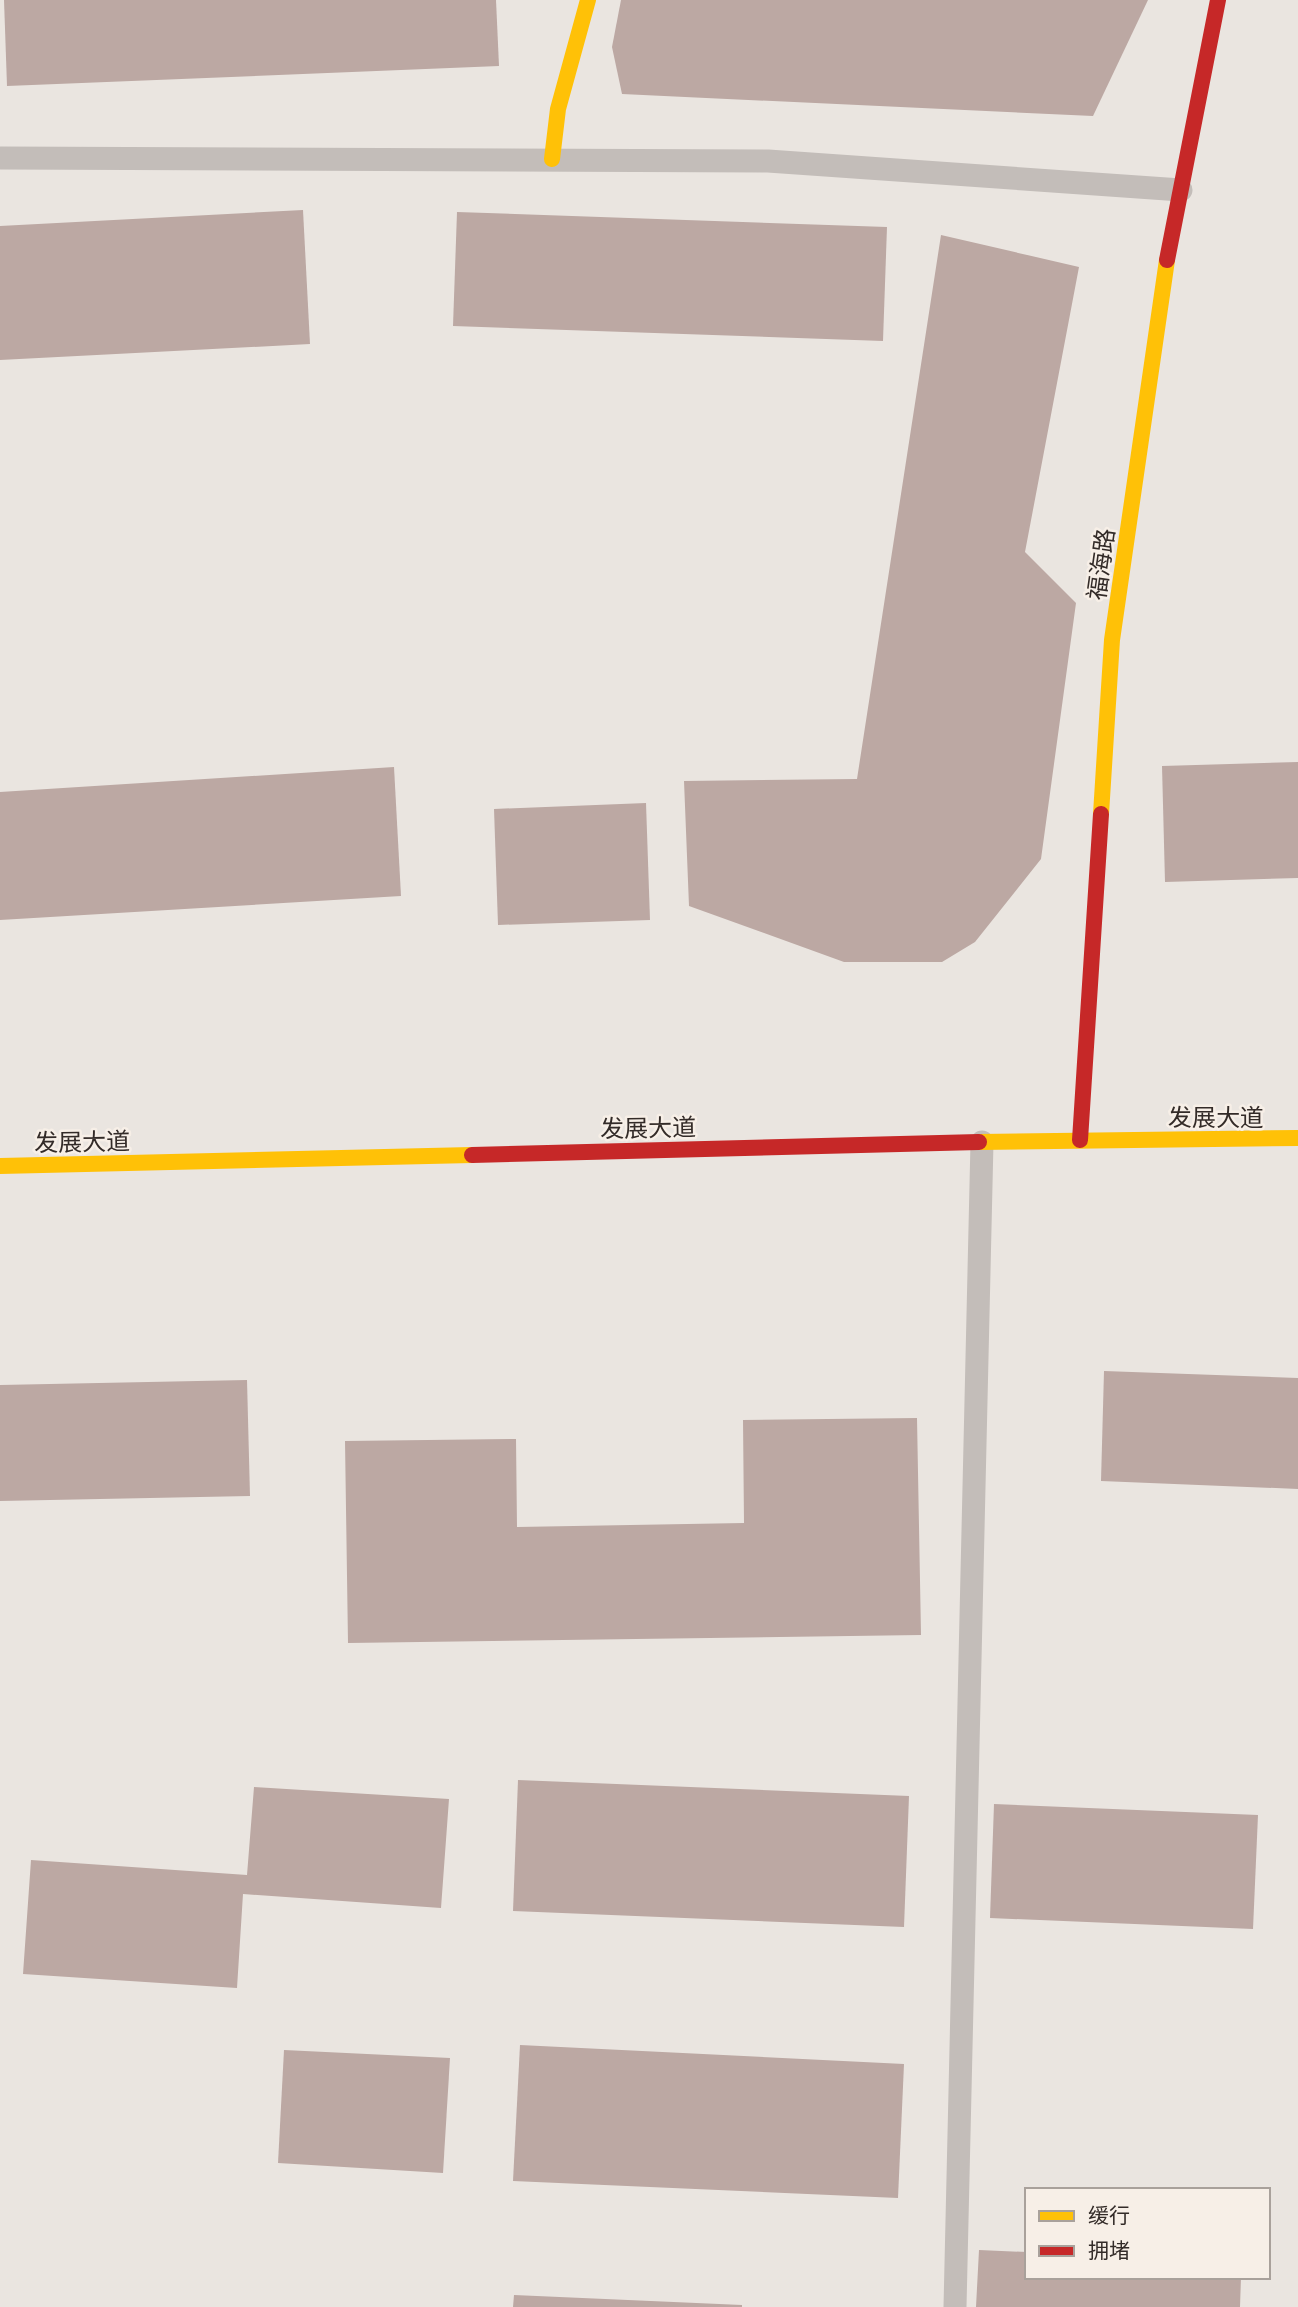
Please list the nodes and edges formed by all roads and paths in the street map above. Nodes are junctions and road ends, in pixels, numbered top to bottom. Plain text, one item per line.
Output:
1 (588, 0) edge
2 (1218, 0) edge
3 (0, 158) edge
4 (552, 159) junction
5 (1181, 190) junction
6 (1298, 1138) edge
7 (1080, 1140) junction
8 (982, 1142) junction
9 (0, 1166) edge
10 (955, 2307) edge

1 - 4 street
2 - 5 street, 福海路
3 - 4 lane
4 - 5 lane
5 - 7 street, 福海路
6 - 7 street, 发展大道
7 - 8 street, 发展大道
8 - 9 street, 发展大道
8 - 10 lane

